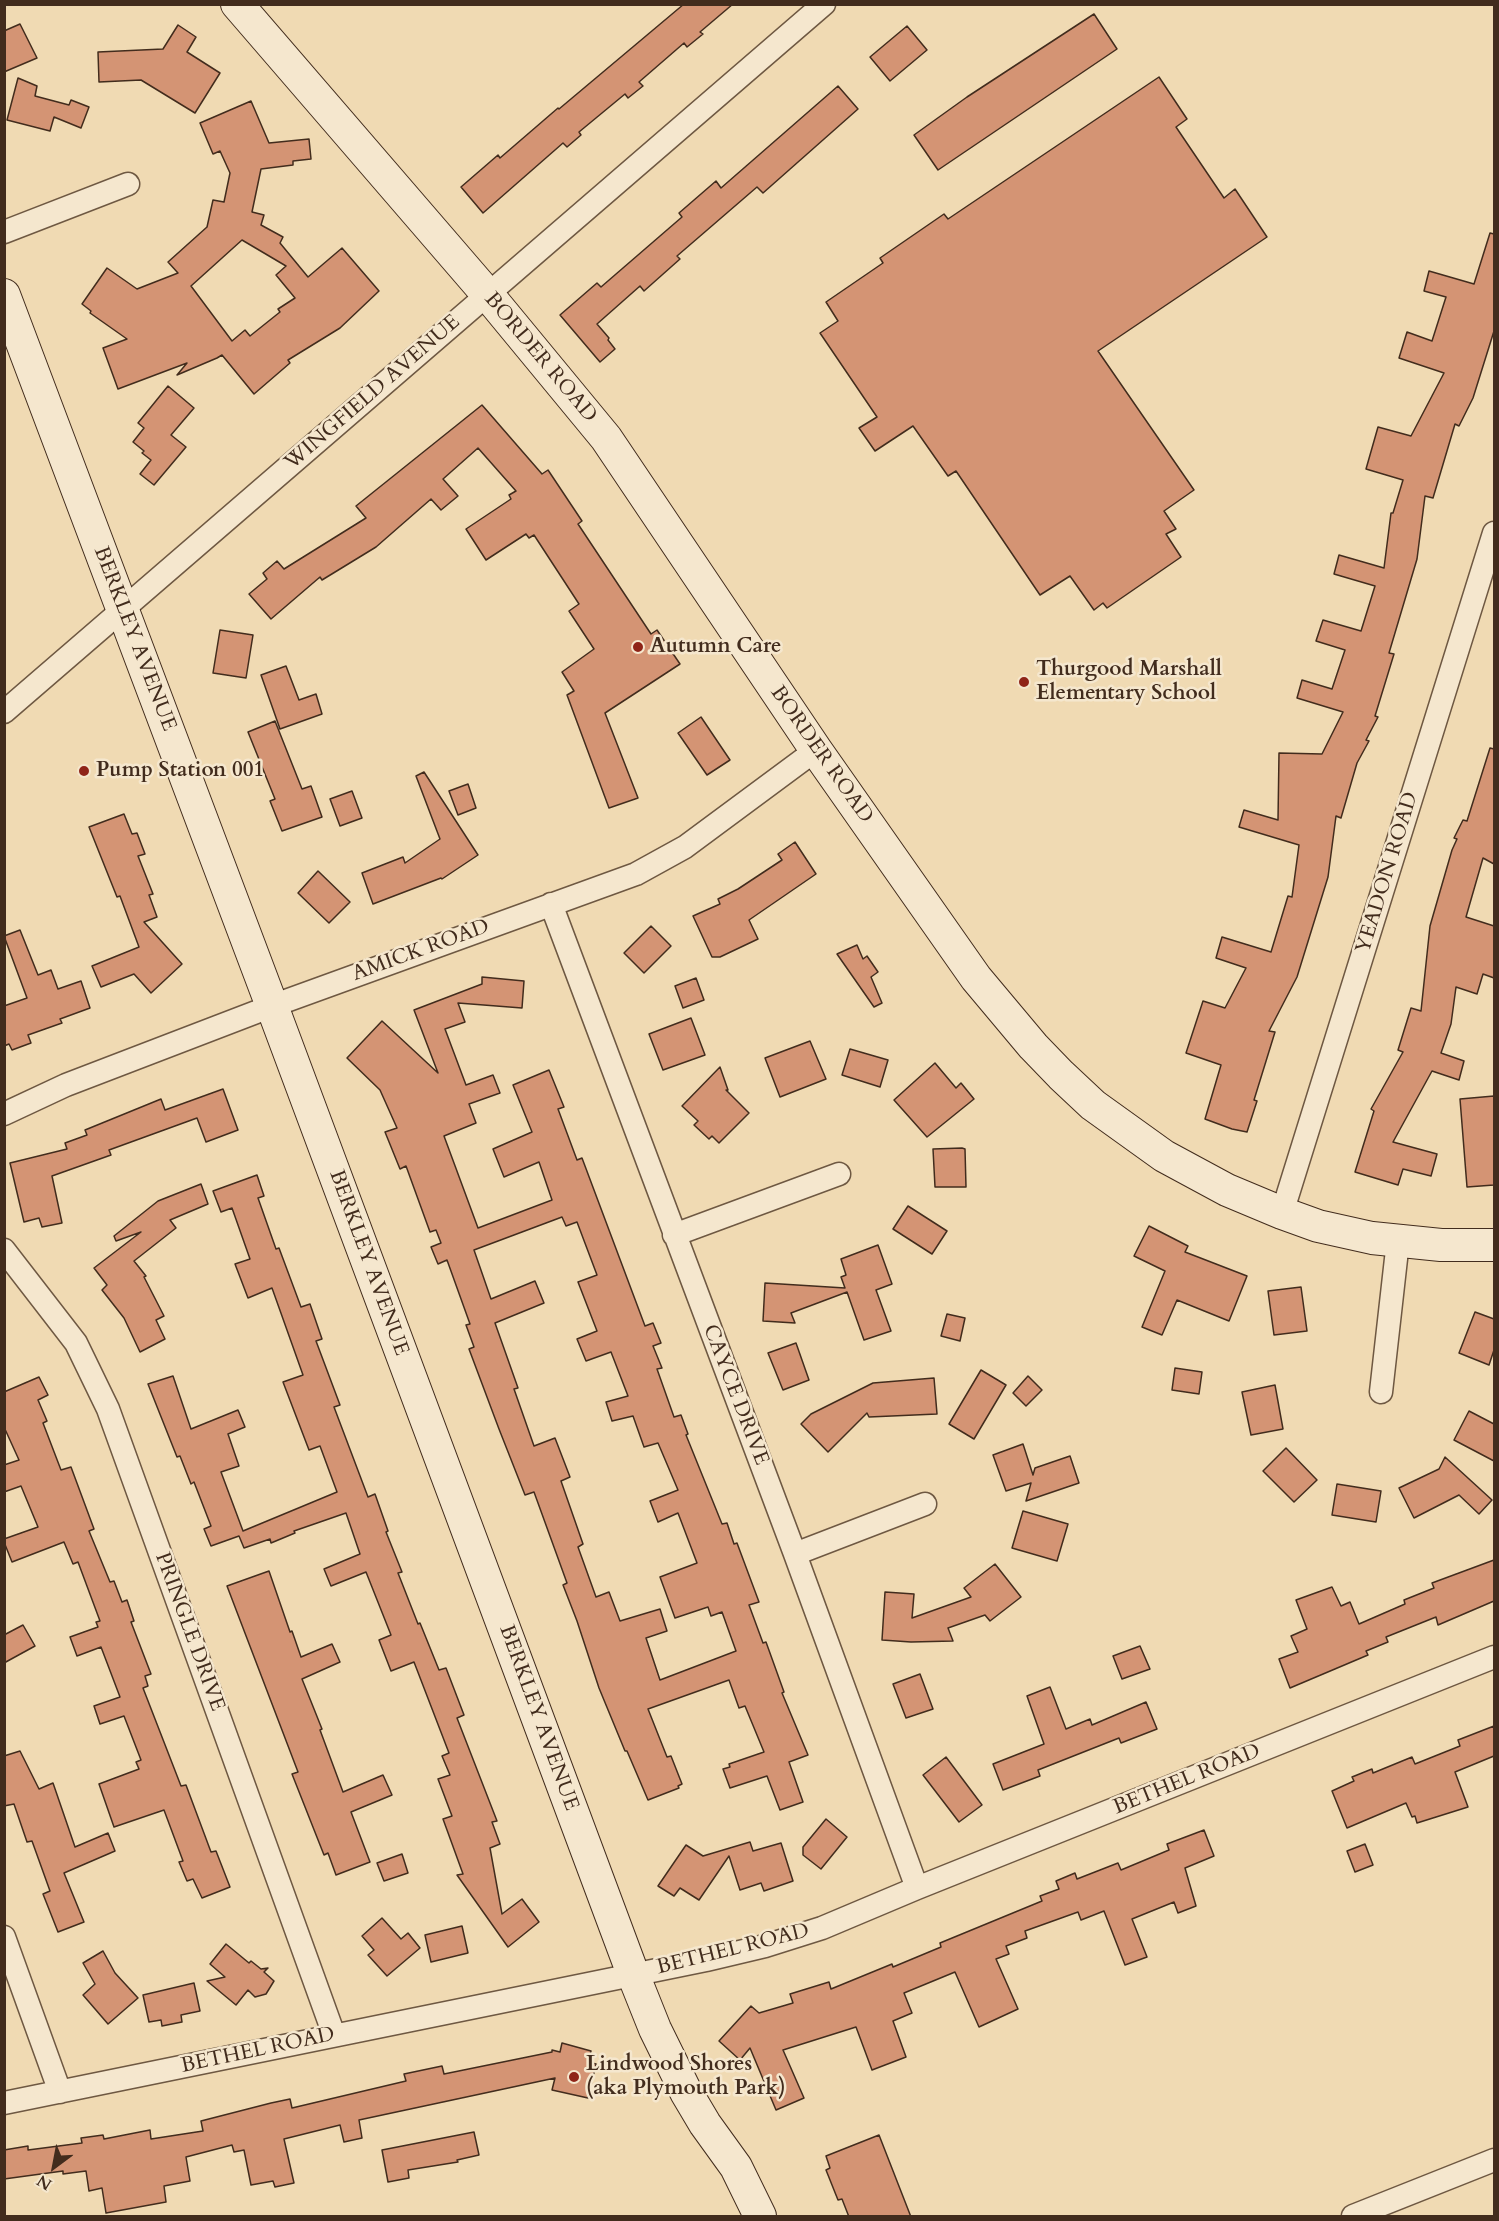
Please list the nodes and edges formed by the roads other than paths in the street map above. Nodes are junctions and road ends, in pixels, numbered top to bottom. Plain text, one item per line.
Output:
1 (237, 4) edge
2 (824, 4) edge
3 (128, 184) dead end
4 (4, 232) edge
5 (4, 295) edge
6 (488, 295) junction
7 (1494, 533) edge
8 (122, 609) junction
9 (4, 711) edge
10 (816, 750) junction
11 (551, 904) junction
12 (272, 1005) junction
13 (4, 1114) edge
14 (839, 1174) dead end
15 (1282, 1213) junction
16 (674, 1235) junction
17 (1398, 1241) junction
18 (1494, 1245) edge
19 (4, 1250) edge
20 (1381, 1392) dead end
21 (925, 1504) dead end
22 (795, 1554) junction
23 (1494, 1657) edge
24 (917, 1888) junction
25 (4, 1937) edge
26 (633, 1974) junction
27 (334, 2035) junction
28 (60, 2092) junction
29 (4, 2103) edge
30 (1494, 2160) edge
31 (760, 2217) edge
32 (1353, 2217) edge

1 - 6 street, BORDER ROAD
2 - 6 street, WINGFIELD AVENUE
3 - 4 street
5 - 8 street, BERKLEY AVENUE
6 - 8 street, WINGFIELD AVENUE
6 - 10 street, BORDER ROAD
7 - 15 street, YEADON ROAD
8 - 9 street, WINGFIELD AVENUE
8 - 12 street, BERKLEY AVENUE
10 - 11 street, AMICK ROAD
10 - 15 street, BORDER ROAD
11 - 12 street, AMICK ROAD
11 - 16 street, CAYCE DRIVE
12 - 13 street, AMICK ROAD
12 - 26 street, BERKLEY AVENUE
14 - 16 street
15 - 17 street, BORDER ROAD
16 - 22 street, CAYCE DRIVE
17 - 18 street, BORDER ROAD
17 - 20 street
19 - 27 street, PRINGLE DRIVE
21 - 22 street
22 - 24 street, CAYCE DRIVE
23 - 24 street, BETHEL ROAD
24 - 26 street, BETHEL ROAD
25 - 28 street
26 - 27 street, BETHEL ROAD
26 - 31 street, BERKLEY AVENUE
27 - 28 street, BETHEL ROAD
28 - 29 street, BETHEL ROAD
30 - 32 street

